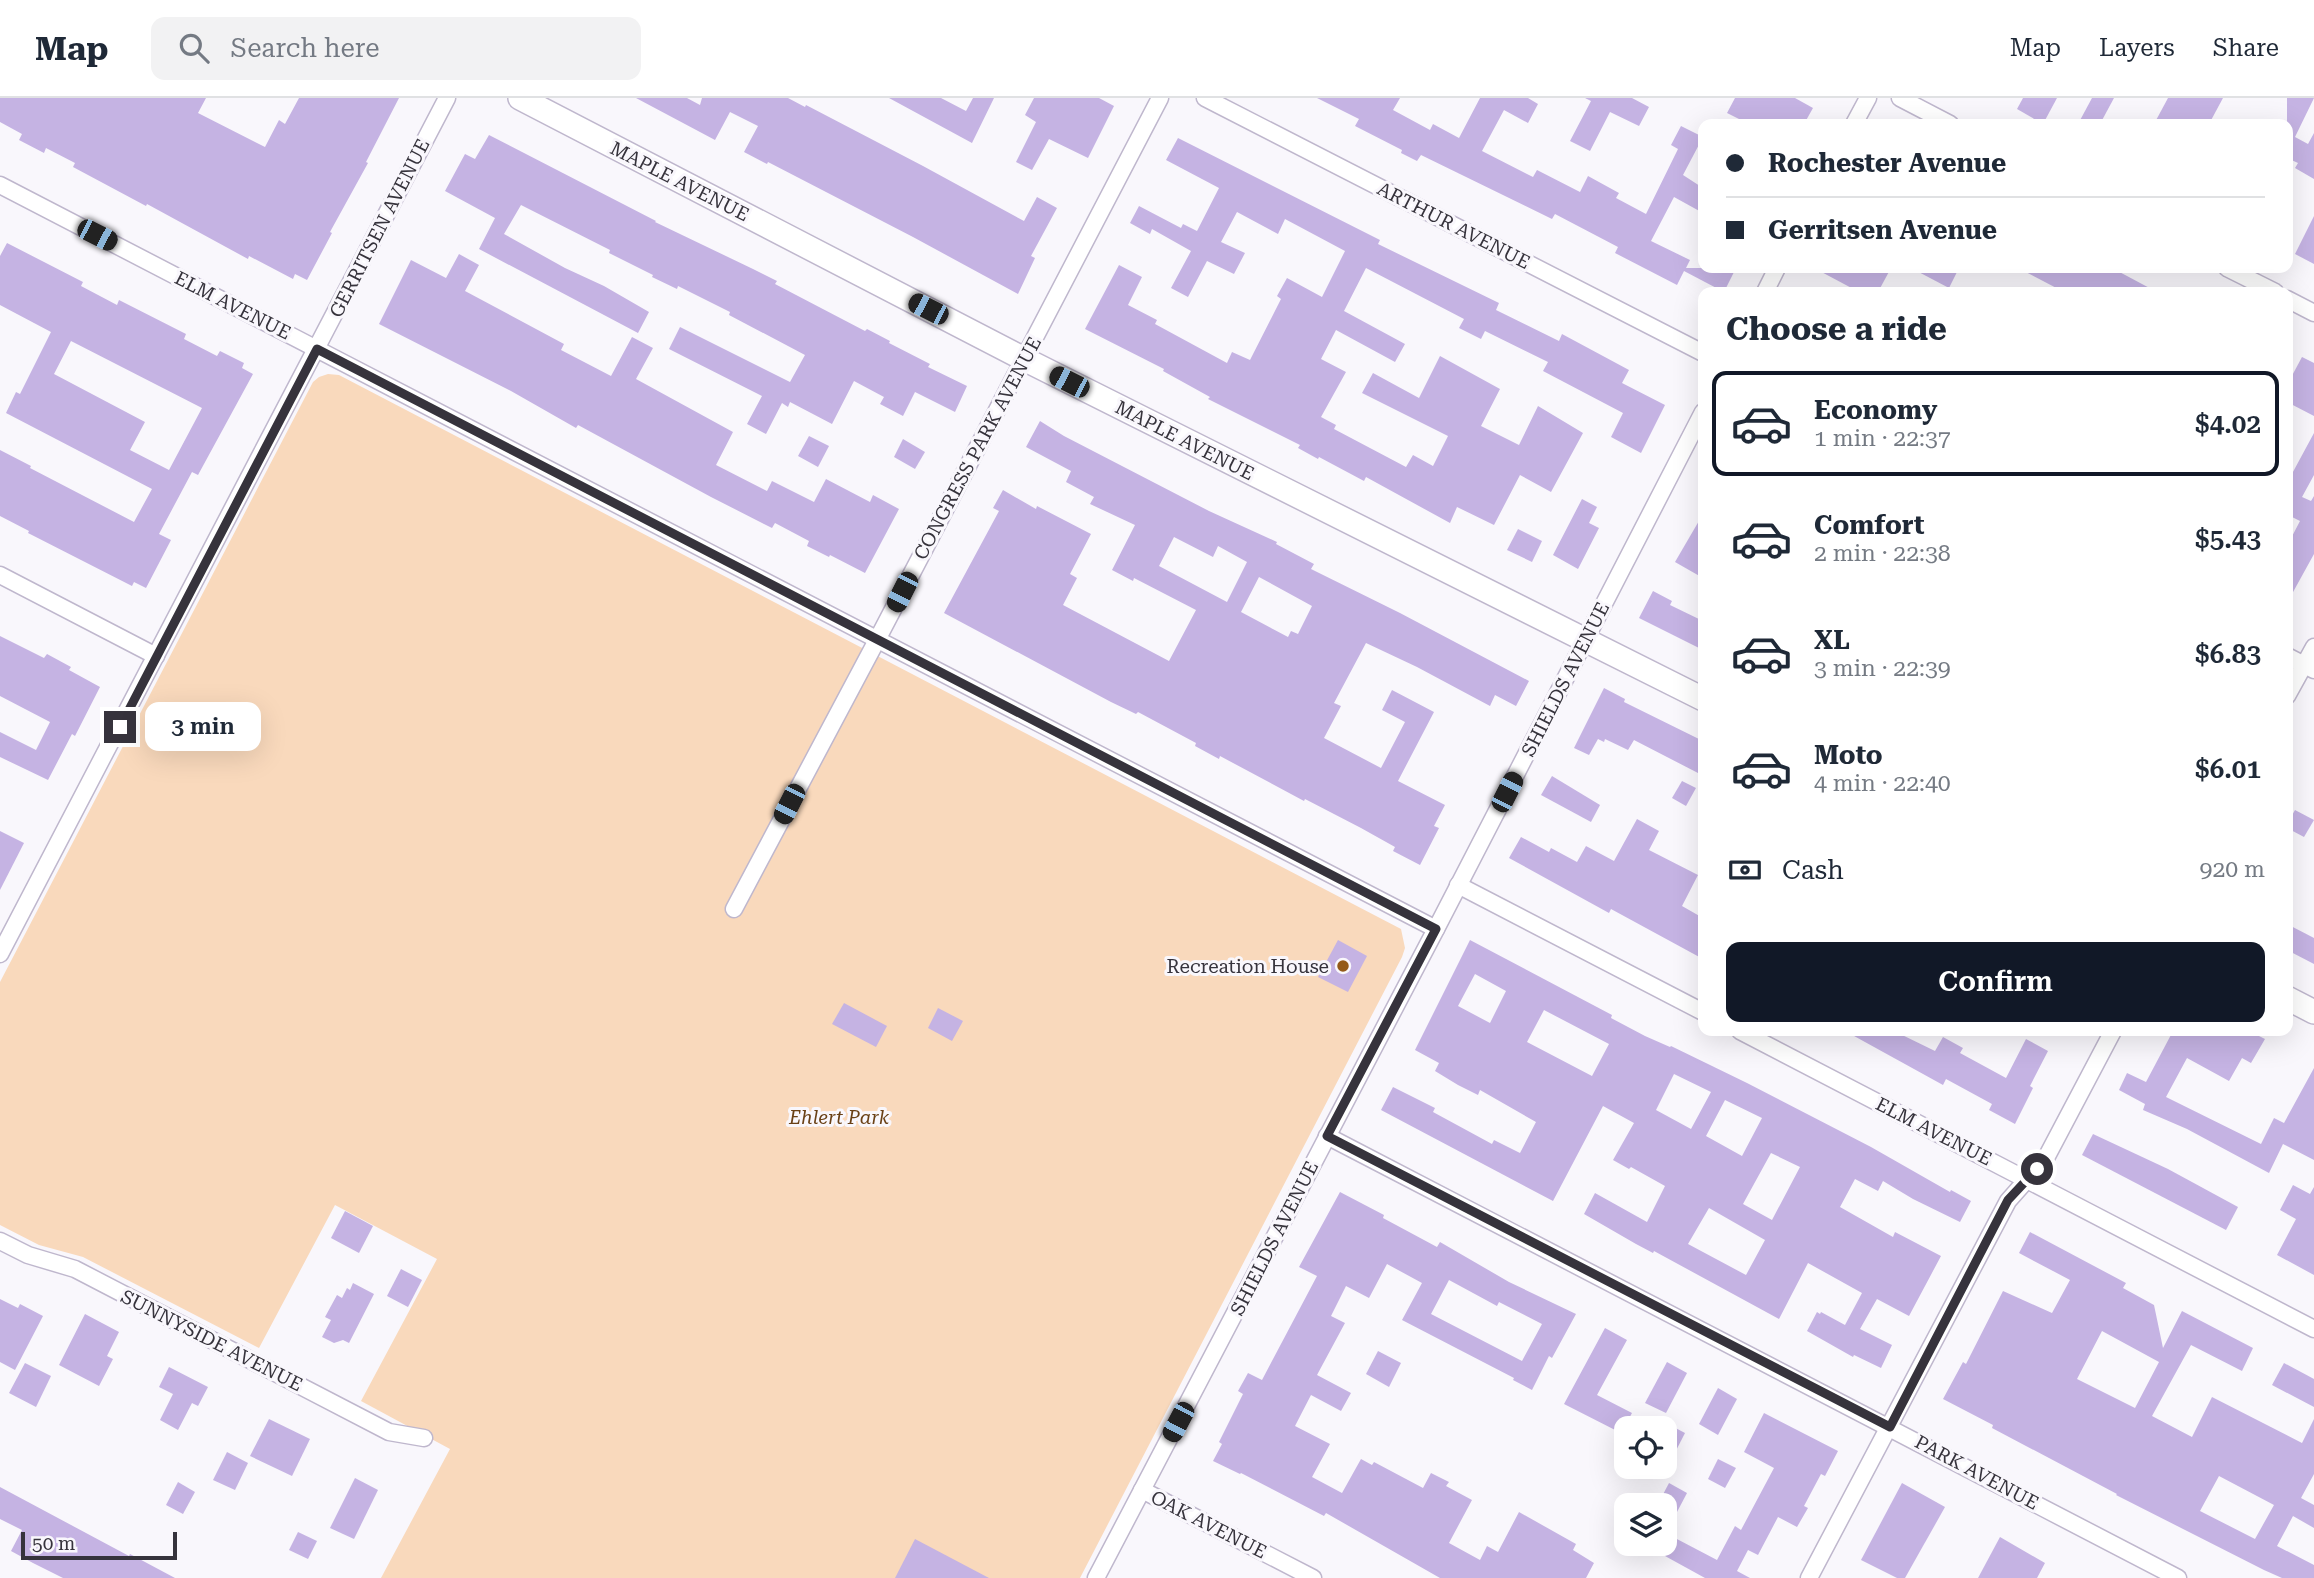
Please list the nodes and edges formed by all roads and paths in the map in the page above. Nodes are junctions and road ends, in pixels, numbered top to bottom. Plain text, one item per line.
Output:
1 (447, 98) edge
2 (520, 98) edge
3 (1160, 98) edge
4 (1205, 98) edge
5 (1868, 98) edge
6 (1900, 98) edge
7 (1857, 119) edge
8 (1940, 119) edge
9 (0, 185) edge
10 (2237, 273) edge
11 (2265, 287) edge
12 (2293, 302) edge
13 (2314, 313) edge
14 (317, 349) junction
15 (1698, 350) edge
16 (1024, 359) junction
17 (1698, 422) edge
18 (0, 575) edge
19 (877, 640) junction
20 (1586, 640) junction
21 (2314, 647) edge
22 (156, 656) junction
23 (2293, 659) edge
24 (2309, 668) edge
25 (2293, 688) edge
26 (1698, 696) edge
27 (1458, 886) junction
28 (734, 909) dead end
29 (1436, 929) junction
30 (0, 954) edge
31 (2293, 1001) edge
32 (1698, 1009) edge
33 (2314, 1012) edge
34 (1750, 1036) edge
35 (2110, 1036) edge
36 (1327, 1136) junction
37 (2027, 1179) junction
38 (0, 1241) edge
39 (2314, 1329) edge
40 (1890, 1427) junction
41 (424, 1438) dead end
42 (1142, 1490) junction
43 (1096, 1578) edge
44 (1313, 1578) edge
45 (1808, 1578) edge
46 (2178, 1578) edge

1 - 14 street, GERRITSEN AVENUE
2 - 16 street, MAPLE AVENUE
3 - 16 street, CONGRESS PARK AVENUE
4 - 15 street, ARTHUR AVENUE
5 - 7 street
6 - 8 street
9 - 14 street, ELM AVENUE
10 - 11 street
12 - 13 street
14 - 19 street, ELM AVENUE
14 - 22 street, GERRITSEN AVENUE
16 - 19 street, CONGRESS PARK AVENUE
16 - 20 street, MAPLE AVENUE
17 - 20 street, SHIELDS AVENUE
18 - 22 street
19 - 28 street, CONGRESS PARK AVENUE
19 - 29 street, ELM AVENUE
20 - 26 street, MAPLE AVENUE
20 - 27 street, SHIELDS AVENUE
21 - 24 street
22 - 30 street, GERRITSEN AVENUE
23 - 24 street
24 - 25 street
27 - 29 street, SHIELDS AVENUE
27 - 32 street
29 - 36 street, SHIELDS AVENUE
31 - 33 street
34 - 37 street, ELM AVENUE
35 - 37 street
36 - 40 street, PARK AVENUE
36 - 42 street, SHIELDS AVENUE
37 - 39 street, ELM AVENUE
37 - 40 street
38 - 41 street, SUNNYSIDE AVENUE
40 - 45 street
40 - 46 street, PARK AVENUE
42 - 43 street, SHIELDS AVENUE
42 - 44 street, OAK AVENUE

